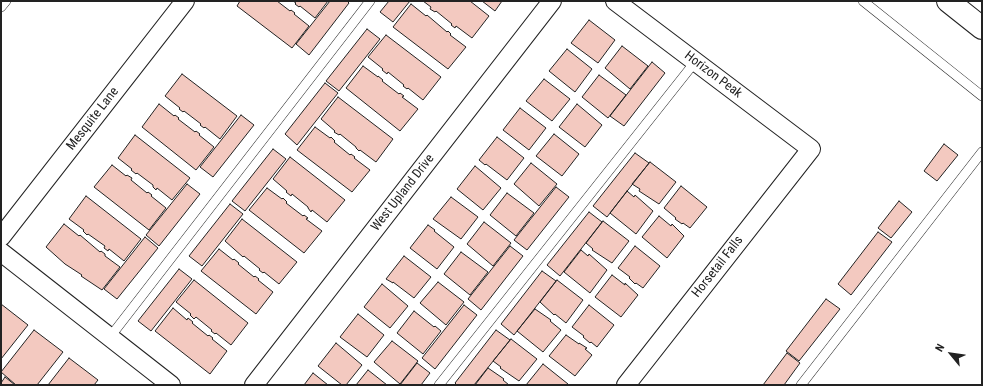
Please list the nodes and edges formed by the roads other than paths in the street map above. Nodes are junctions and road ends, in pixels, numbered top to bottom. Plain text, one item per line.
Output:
1 (6, 1) edge
2 (185, 1) edge
3 (370, 1) edge
4 (552, 1) edge
5 (615, 1) edge
6 (863, 1) edge
7 (948, 1) edge
8 (1, 7) edge
9 (982, 28) edge
10 (695, 62) junction
11 (982, 96) edge
12 (811, 149) joint
13 (982, 152) edge
14 (1, 237) edge
15 (1, 252) edge
16 (110, 338) junction
17 (171, 385) edge
18 (254, 385) edge
19 (439, 385) edge
20 (626, 385) edge
21 (800, 385) edge

1 - 8 lane
2 - 14 street, Mesquite Lane
3 - 16 lane
4 - 18 street, West Upland Drive
5 - 10 street, Horizon Peak
6 - 11 lane
7 - 9 street
10 - 12 street, Horizon Peak
10 - 19 lane
12 - 20 street, Horsetail Falls
13 - 21 lane
15 - 16 street
16 - 17 street

